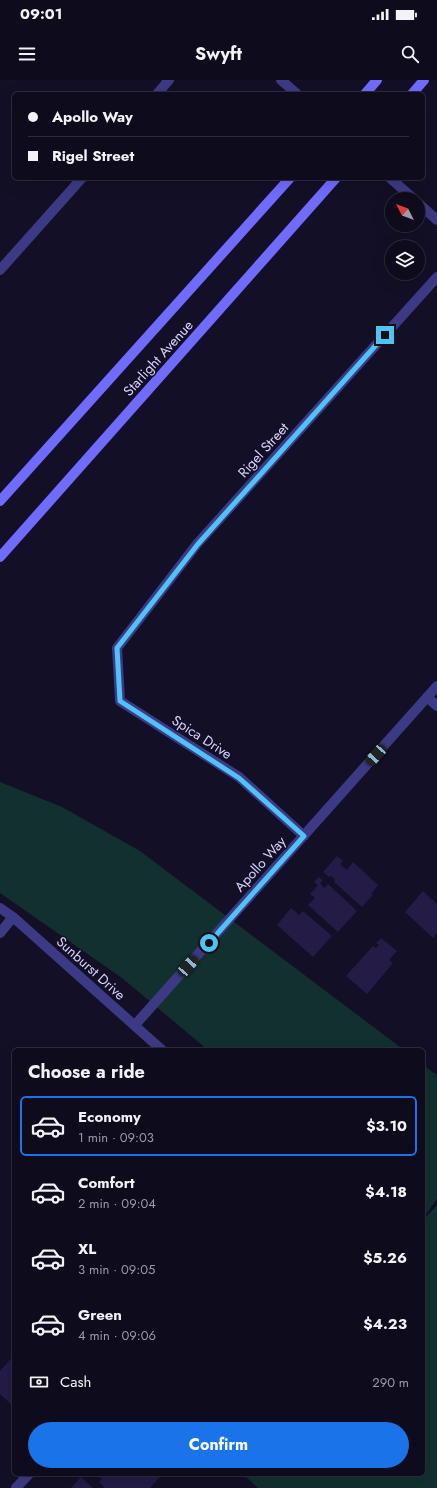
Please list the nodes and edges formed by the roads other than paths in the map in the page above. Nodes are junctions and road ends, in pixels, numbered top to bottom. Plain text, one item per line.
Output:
1 (169, 80) edge
2 (281, 80) edge
3 (377, 80) edge
4 (424, 80) edge
5 (159, 92) edge
6 (295, 92) edge
7 (367, 92) edge
8 (414, 92) edge
9 (80, 180) edge
10 (288, 180) edge
11 (334, 180) edge
12 (392, 180) edge
13 (406, 192) edge
14 (425, 209) edge
15 (437, 220) edge
16 (0, 270) edge
17 (437, 277) edge
18 (0, 501) edge
19 (0, 558) edge
20 (117, 648) joint
21 (437, 686) edge
22 (427, 697) junction
23 (437, 706) edge
24 (304, 836) junction
25 (0, 908) edge
26 (13, 918) junction
27 (0, 933) edge
28 (135, 1025) junction
29 (160, 1048) edge
30 (27, 1476) edge
31 (16, 1488) edge

1 - 5 street
2 - 6 street
3 - 7 street
4 - 8 street
9 - 16 street
10 - 18 street, Starlight Avenue
11 - 19 street, Starlight Avenue
12 - 13 street
14 - 15 street
17 - 20 street, Rigel Street
20 - 24 street, Spica Drive
21 - 22 street, Apollo Way
22 - 23 street
22 - 24 street, Apollo Way
24 - 28 street, Apollo Way
25 - 26 street, Sunburst Drive
26 - 27 street
26 - 28 street, Sunburst Drive
28 - 29 street, Sunburst Drive
30 - 31 street

